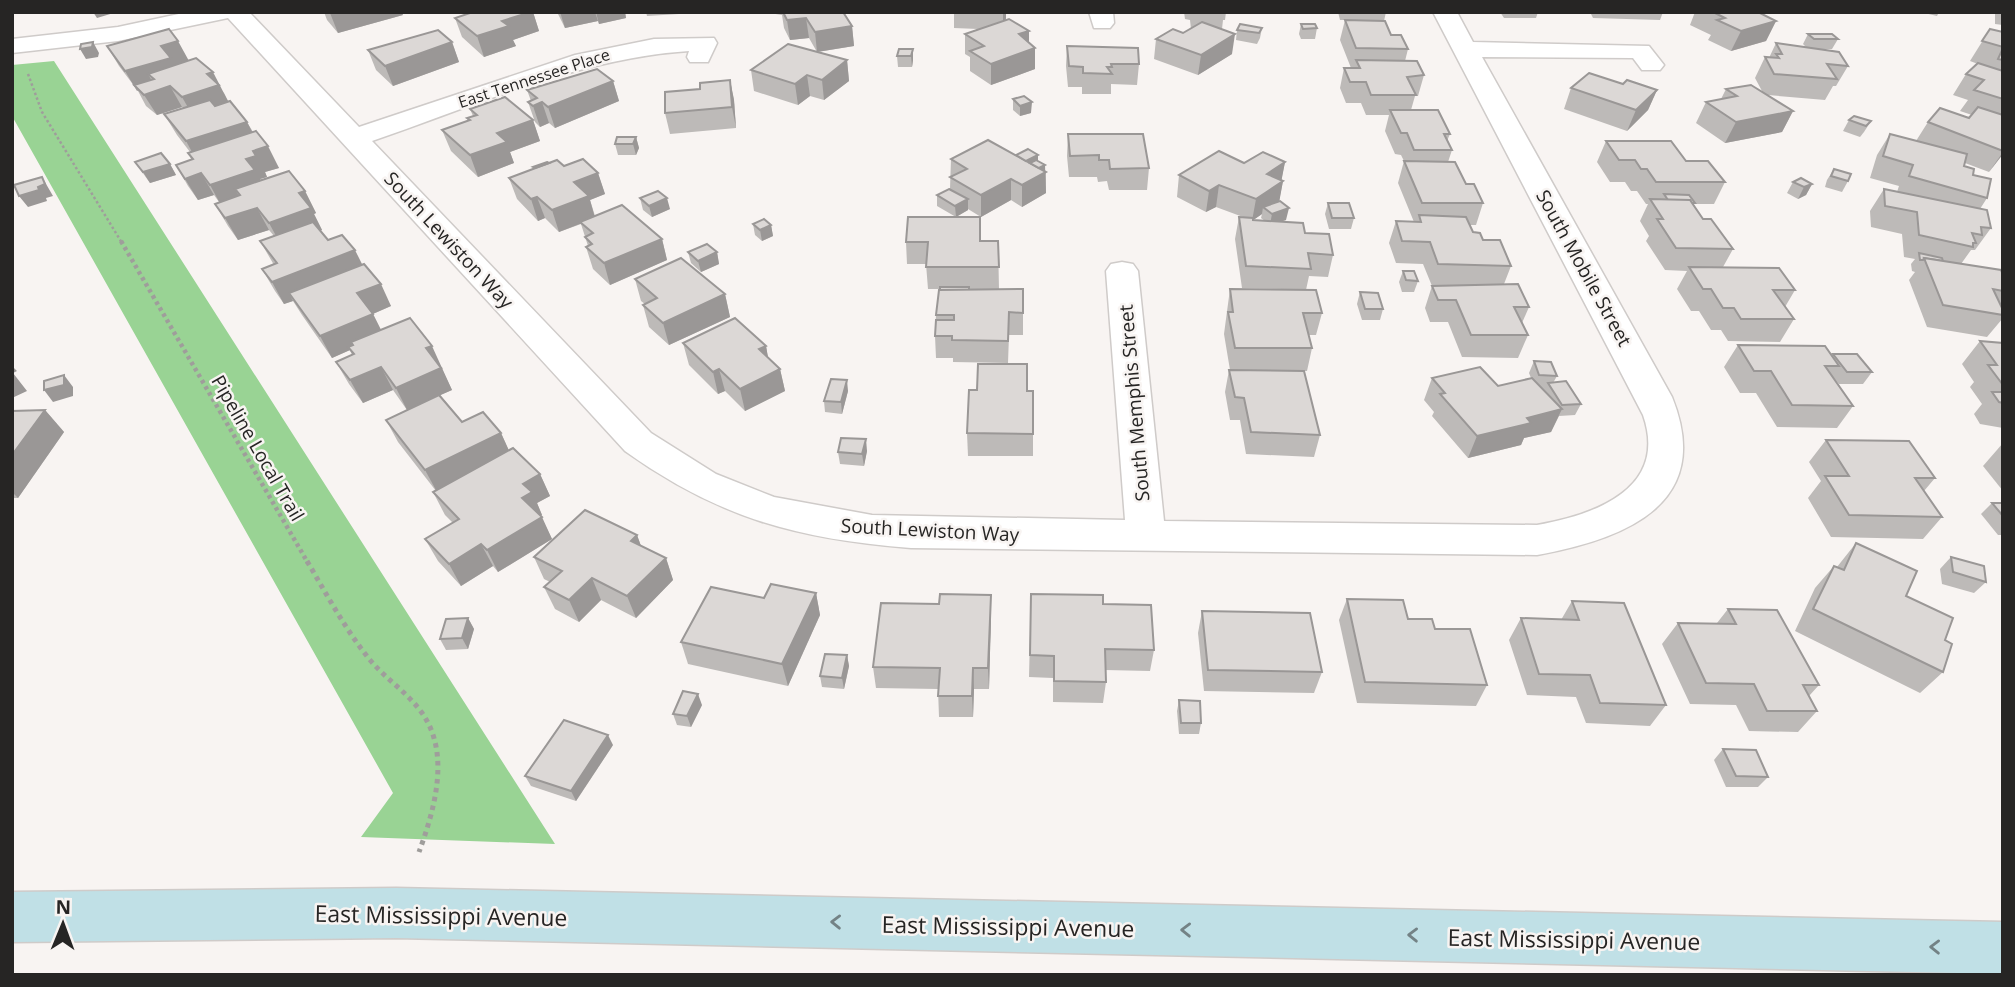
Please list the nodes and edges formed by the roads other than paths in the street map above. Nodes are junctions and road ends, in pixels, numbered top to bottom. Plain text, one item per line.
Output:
1 (223, 12) edge
2 (236, 12) edge
3 (1445, 12) edge
4 (12, 46) edge
5 (1465, 50) junction
6 (699, 57) dead end
7 (1651, 65) dead end
8 (353, 138) junction
9 (1122, 271) dead end
10 (1650, 493) joint
11 (1146, 536) junction
12 (12, 917) edge
13 (2003, 948) edge

1 - 4 street
2 - 8 street, South Lewiston Way
3 - 5 street, South Mobile Street
5 - 7 street
5 - 10 street, South Mobile Street
6 - 8 street, East Tennessee Place
8 - 11 street, South Lewiston Way
9 - 11 street, South Memphis Street
10 - 11 street, South Lewiston Way
13 -> 12 main road, East Mississippi Avenue

